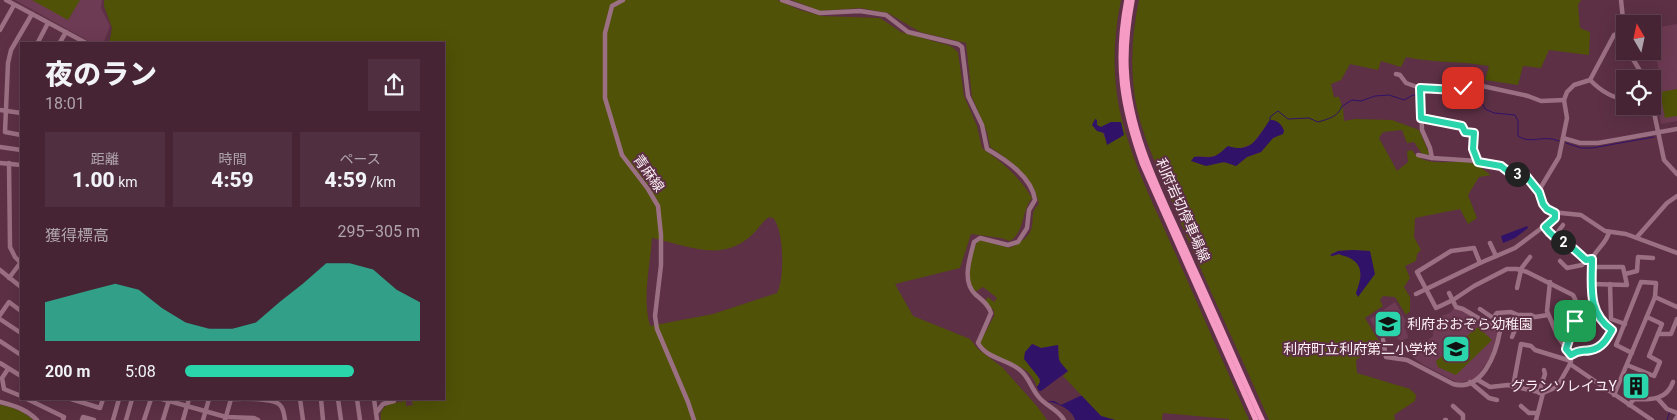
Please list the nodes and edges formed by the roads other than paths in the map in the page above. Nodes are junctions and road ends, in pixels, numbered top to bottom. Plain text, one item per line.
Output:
1 (6, 0) edge
2 (610, 0) edge
3 (622, 0) edge
4 (782, 0) edge
5 (1127, 0) edge
6 (1132, 0) edge
7 (1622, 0) edge
8 (14, 4) junction
9 (612, 6) junction
10 (32, 14) junction
11 (1623, 15) edge
12 (48, 23) junction
13 (0, 30) edge
14 (66, 32) junction
15 (1616, 34) edge
16 (38, 42) edge
17 (60, 42) edge
18 (82, 42) edge
19 (1396, 74) dead end
20 (1590, 80) junction
21 (1420, 93) junction
22 (1616, 97) edge
23 (1564, 100) junction
24 (0, 110) edge
25 (6, 110) junction
26 (20, 113) edge
27 (1654, 115) edge
28 (1421, 118) junction
29 (1677, 129) edge
30 (1658, 132) junction
31 (20, 135) edge
32 (1563, 138) junction
33 (0, 146) edge
34 (20, 150) edge
35 (1418, 155) dead end
36 (1432, 158) junction
37 (0, 162) edge
38 (1478, 162) junction
39 (8, 163) junction
40 (20, 165) edge
41 (1677, 174) edge
42 (1539, 192) junction
43 (1677, 196) edge
44 (1555, 213) junction
45 (1563, 225) dead end
46 (1545, 227) junction
47 (1609, 232) junction
48 (1554, 237) junction
49 (1637, 237) junction
50 (1490, 243) dead end
51 (1677, 253) edge
52 (1496, 256) junction
53 (1530, 257) dead end
54 (1653, 258) dead end
55 (1589, 260) junction
56 (20, 261) edge
57 (1560, 261) dead end
58 (1480, 262) junction
59 (20, 263) edge
60 (1592, 267) junction
61 (0, 270) edge
62 (1520, 270) junction
63 (1625, 274) junction
64 (9, 278) junction
65 (1550, 282) junction
66 (1592, 284) junction
67 (1610, 284) junction
68 (20, 286) edge
69 (1425, 288) junction
70 (1517, 288) dead end
71 (1449, 293) dead end
72 (1416, 294) dead end
73 (1655, 297) junction
74 (1453, 300) junction
75 (1592, 302) junction
76 (1677, 307) edge
77 (1480, 309) dead end
78 (20, 310) edge
79 (1521, 315) junction
80 (1548, 315) junction
81 (0, 317) edge
82 (1647, 317) junction
83 (1677, 319) edge
84 (1583, 324) dead end
85 (1625, 324) junction
86 (20, 332) edge
87 (1658, 334) junction
88 (1512, 337) dead end
89 (1383, 340) dead end
90 (0, 341) edge
91 (1566, 349) junction
92 (1632, 353) junction
93 (20, 354) edge
94 (1571, 360) junction
95 (0, 363) edge
96 (1627, 365) junction
97 (8, 369) junction
98 (1544, 370) dead end
99 (20, 375) edge
100 (1478, 380) junction
101 (1470, 382) junction
102 (1673, 382) dead end
103 (1513, 386) junction
104 (1541, 393) junction
105 (1614, 395) junction
106 (20, 396) edge
107 (1658, 398) junction
108 (29, 400) edge
109 (80, 400) edge
110 (103, 400) edge
111 (119, 400) edge
112 (132, 400) edge
113 (151, 400) edge
114 (169, 400) edge
115 (189, 400) edge
116 (209, 400) edge
117 (231, 400) edge
118 (270, 400) edge
119 (300, 400) edge
120 (320, 400) edge
121 (338, 400) edge
122 (357, 400) edge
123 (374, 400) edge
124 (394, 400) edge
125 (1497, 400) dead end
126 (0, 402) edge
127 (1629, 405) junction
128 (187, 406) junction
129 (1453, 406) dead end
130 (1521, 406) dead end
131 (206, 411) junction
132 (1677, 412) edge
133 (376, 413) junction
134 (1538, 413) junction
135 (1677, 417) edge
136 (226, 418) edge
137 (37, 420) edge
138 (63, 420) edge
139 (82, 420) edge
140 (94, 420) edge
141 (112, 420) edge
142 (126, 420) edge
143 (144, 420) edge
144 (163, 420) edge
145 (183, 420) edge
146 (203, 420) edge
147 (258, 420) edge
148 (285, 420) edge
149 (303, 420) edge
150 (323, 420) edge
151 (341, 420) edge
152 (360, 420) edge
153 (377, 420) edge
154 (694, 420) edge
155 (1064, 420) edge
156 (1256, 420) edge
157 (1262, 420) edge
158 (1463, 420) edge
159 (1536, 420) edge
160 (1652, 420) edge
161 (1675, 420) edge

1 - 8 street
2 - 9 street
3 - 9 street
4 - 155 street
5 - 156 main road, 利府岩切停車場線
6 - 157 main road, 利府岩切停車場線
7 - 11 street
8 - 10 street
8 - 13 street
9 - 154 street, 青麻線
10 - 12 street
10 - 25 street
12 - 14 street
12 - 16 street
14 - 17 street
14 - 18 street
15 - 20 street
19 - 21 street
20 - 22 street
20 - 23 street
21 - 23 street
21 - 28 street
23 - 32 street
24 - 25 street
25 - 26 street
25 - 31 street
27 - 30 street
28 - 36 street
28 - 38 street
29 - 30 street
30 - 32 street
30 - 41 street
32 - 42 street
33 - 34 street
35 - 36 street
36 - 38 street
37 - 39 street
38 - 42 street
39 - 40 street
39 - 56 street
42 - 44 street
43 - 49 street
44 - 46 street
44 - 47 street
45 - 48 street
46 - 48 street
46 - 52 street
47 - 49 street
47 - 55 street
48 - 55 street
49 - 51 street
50 - 52 street
52 - 58 street
53 - 62 street
54 - 63 street
55 - 57 street
55 - 60 street
58 - 69 street
58 - 69 street
59 - 64 street
60 - 63 street
60 - 66 street
61 - 64 street
62 - 65 street
62 - 70 street
62 - 74 street
63 - 67 street
64 - 68 street
65 - 75 street
65 - 80 street
66 - 67 street
66 - 75 street
67 - 85 street
69 - 72 street
69 - 74 street
71 - 74 street
73 - 76 street
73 - 82 street
73 - 85 street
74 - 100 street
75 - 94 street
77 - 79 street
78 - 81 street
79 - 80 street
79 - 88 street
80 - 91 street
81 - 86 street
82 - 87 street
82 - 92 street
83 - 87 street
84 - 91 street
85 - 92 street
87 - 96 street
89 - 101 street
90 - 93 street
91 - 94 street
92 - 96 street
94 - 103 street
94 - 104 street
94 - 105 street
95 - 97 street
96 - 105 street
97 - 99 street
97 - 106 street
98 - 104 street
100 - 101 street
100 - 103 street
101 - 125 street
102 - 107 street
103 - 104 street
104 - 134 street
105 - 127 street
107 - 127 street
107 - 132 street
108 - 138 street
109 - 110 street
111 - 141 street
112 - 142 street
113 - 143 street
114 - 128 street
114 - 144 street
115 - 128 street
116 - 131 street
117 - 136 street
118 - 148 street
119 - 149 street
120 - 150 street
121 - 151 street
122 - 152 street
123 - 133 street
124 - 133 street
126 - 137 street
127 - 160 street
128 - 131 street
128 - 145 street
129 - 158 street
130 - 134 street
131 - 136 street
131 - 146 street
133 - 153 street
134 - 159 street
135 - 161 street
136 - 147 street
139 - 140 street

